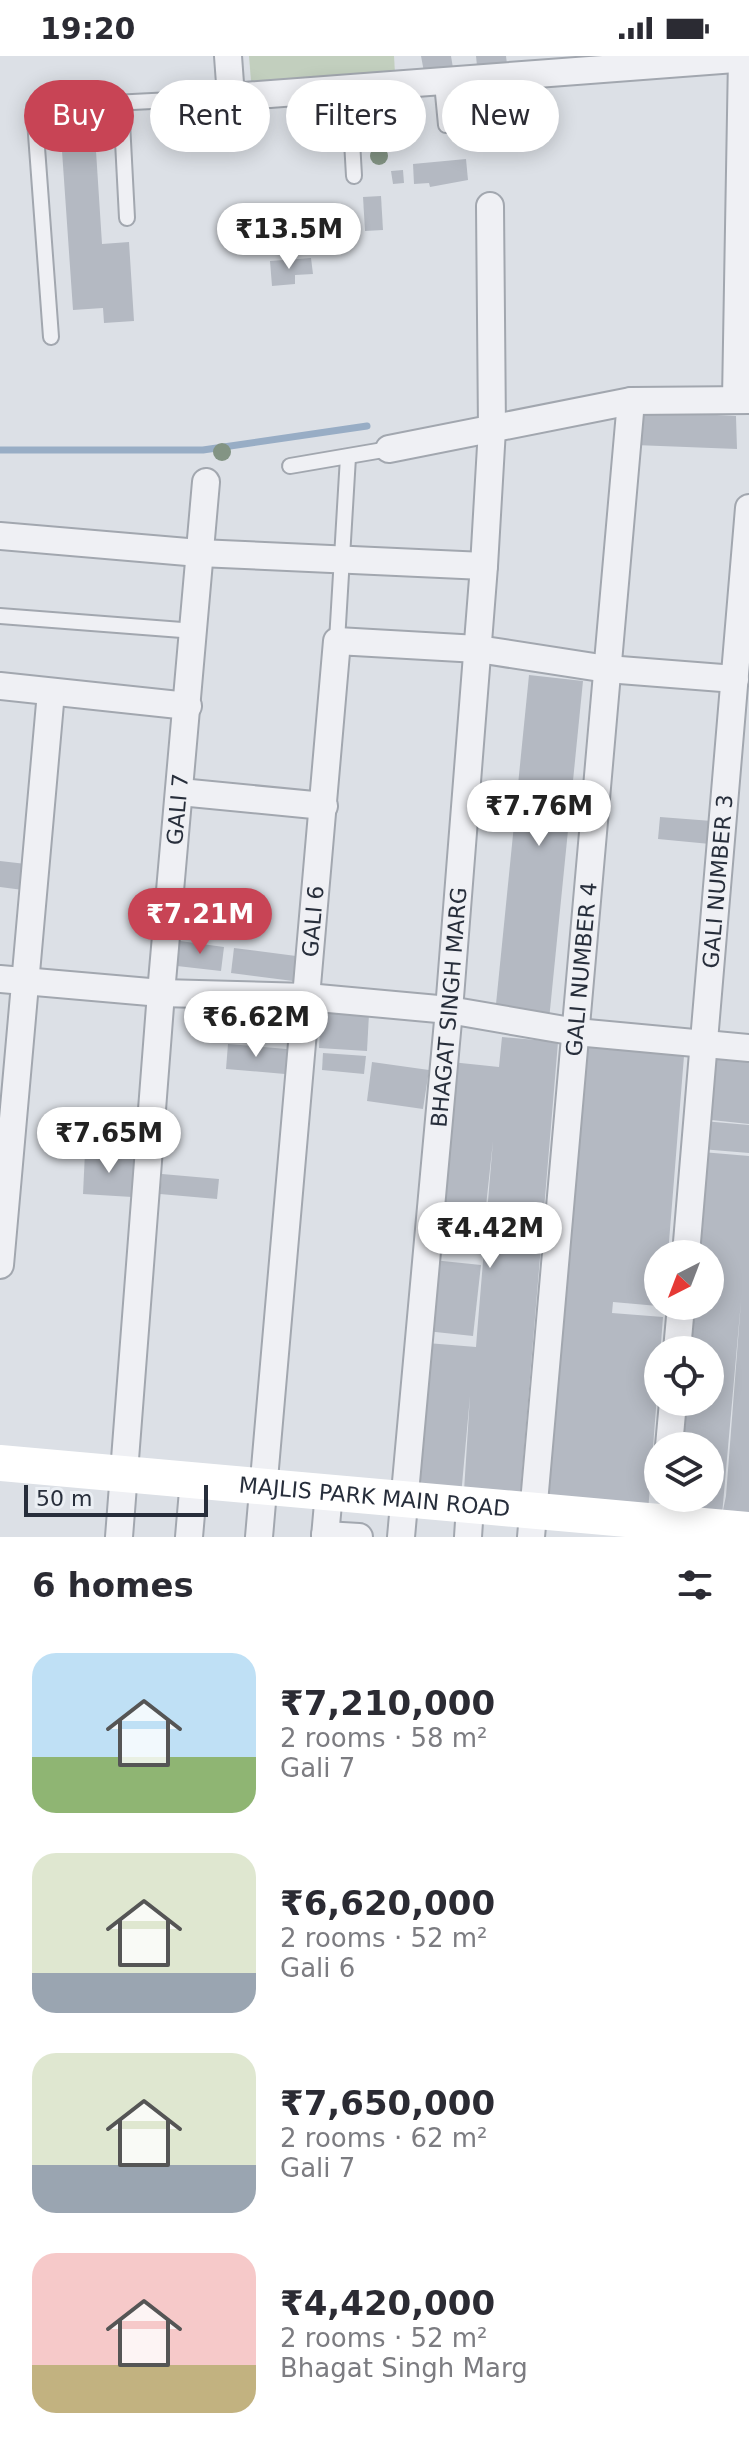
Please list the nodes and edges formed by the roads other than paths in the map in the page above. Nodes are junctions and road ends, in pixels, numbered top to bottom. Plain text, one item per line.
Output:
1 (228, 56) edge
2 (746, 58) edge
3 (230, 80) edge
4 (478, 80) edge
5 (442, 83) edge
6 (426, 84) edge
7 (37, 152) edge
8 (124, 152) edge
9 (353, 152) edge
10 (354, 176) dead end
11 (490, 206) dead end
12 (127, 218) dead end
13 (51, 337) dead end
14 (742, 400) edge
15 (631, 401) junction
16 (492, 429) junction
17 (389, 449) joint
18 (348, 457) junction
19 (290, 466) dead end
20 (206, 482) dead end
21 (749, 508) edge
22 (0, 536) edge
23 (199, 553) junction
24 (341, 560) junction
25 (484, 566) junction
26 (0, 616) edge
27 (195, 631) junction
28 (337, 641) junction
29 (478, 649) junction
30 (607, 669) junction
31 (735, 679) junction
32 (0, 686) edge
33 (51, 692) junction
34 (188, 706) junction
35 (180, 792) junction
36 (324, 806) junction
37 (13, 980) edge
38 (161, 993) junction
39 (307, 997) junction
40 (449, 1010) junction
41 (576, 1032) junction
42 (704, 1044) junction
43 (749, 1048) edge
44 (687, 1240) edge
45 (0, 1265) edge
46 (0, 1463) edge
47 (125, 1473) junction
48 (194, 1479) junction
49 (263, 1486) junction
50 (329, 1492) junction
51 (404, 1499) junction
52 (662, 1519) edge
53 (469, 1521) edge
54 (532, 1524) edge
55 (749, 1530) edge
56 (325, 1536) edge
57 (119, 1537) edge
58 (189, 1537) edge
59 (259, 1537) edge
60 (359, 1537) edge
61 (401, 1537) edge

1 - 3 street
2 - 4 street
2 - 14 street
5 - 6 street
7 - 13 lane
8 - 12 lane
9 - 10 lane
11 - 16 street, BHAGAT SINGH MARG
14 - 15 street
15 - 16 street
15 - 30 street, GALI NUMBER 4
16 - 17 street
16 - 25 street, BHAGAT SINGH MARG
17 - 18 lane
18 - 19 lane
18 - 24 lane
20 - 23 street, GALI 7
21 - 31 street, GALI NUMBER 3
22 - 23 street
23 - 24 street
23 - 27 street, GALI 7
24 - 25 street
24 - 28 lane
25 - 29 street, BHAGAT SINGH MARG
26 - 27 lane
27 - 34 street, GALI 7
28 - 29 street
28 - 36 street, GALI 6
29 - 30 street
29 - 40 street, BHAGAT SINGH MARG
30 - 31 street
30 - 41 street, GALI NUMBER 4
31 - 42 street, GALI NUMBER 3
32 - 33 street
33 - 34 street
33 - 37 street
34 - 35 street, GALI 7
35 - 36 street
35 - 38 street, GALI 7
36 - 39 street, GALI 6
37 - 38 street
37 - 45 street
38 - 39 street
38 - 47 street, GALI 7
39 - 40 street
39 - 49 street, GALI 6
40 - 41 street
40 - 51 street, BHAGAT SINGH MARG
41 - 42 street
41 - 54 street, GALI NUMBER 4
42 - 43 street
42 - 44 street, GALI NUMBER 3
46 - 47 street, MAJLIS PARK MAIN ROAD
47 - 48 street, MAJLIS PARK MAIN ROAD
47 - 57 street, GALI 7
48 - 49 street, MAJLIS PARK MAIN ROAD
48 - 58 street
49 - 50 street, MAJLIS PARK MAIN ROAD
49 - 59 street, GALI 6
50 - 51 street, MAJLIS PARK MAIN ROAD
50 - 56 street
51 - 53 street, MAJLIS PARK MAIN ROAD
51 - 61 street, BHAGAT SINGH MARG
52 - 54 street, MAJLIS PARK MAIN ROAD
52 - 55 street, MAJLIS PARK MAIN ROAD
53 - 54 street, MAJLIS PARK MAIN ROAD
56 - 60 street

